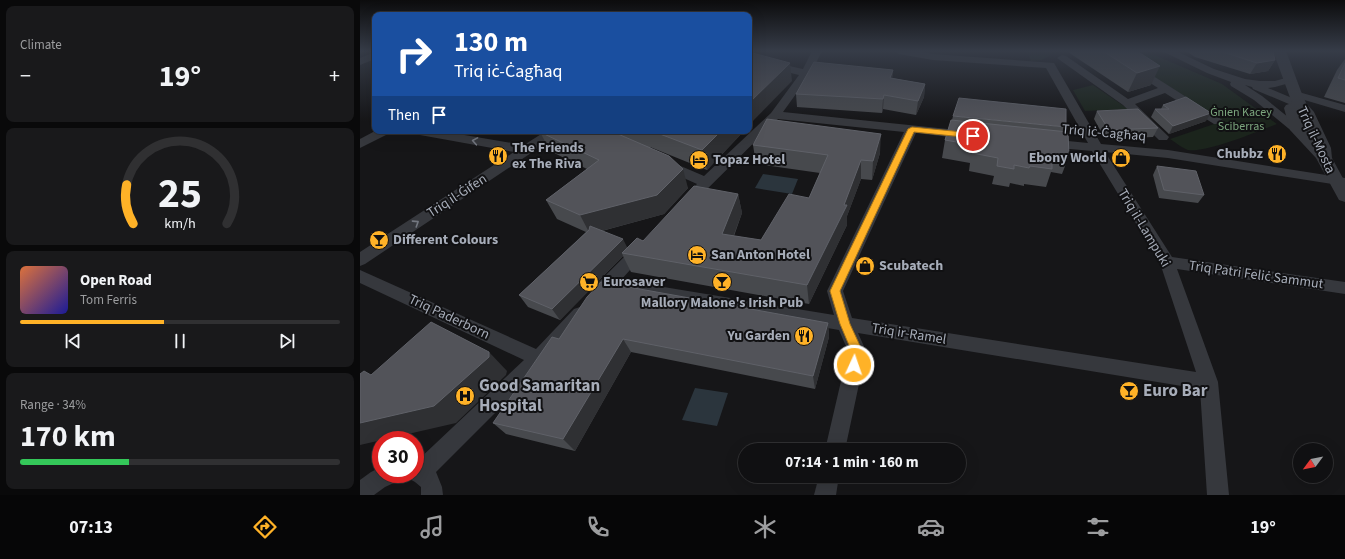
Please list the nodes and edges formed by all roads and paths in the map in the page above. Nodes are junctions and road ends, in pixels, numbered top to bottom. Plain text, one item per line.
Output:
1 (805, 74) edge
2 (1055, 74) edge
3 (1087, 74) edge
4 (1142, 74) edge
5 (1221, 74) edge
6 (1223, 74) edge
7 (1288, 74) edge
8 (1289, 80) junction
9 (1249, 84) junction
10 (1166, 89) junction
11 (1258, 98) junction
12 (1298, 100) junction
13 (1127, 103) junction
14 (1345, 108) edge
15 (775, 115) junction
16 (1218, 121) dead end
17 (912, 129) junction
18 (1298, 130) junction
19 (378, 134) edge
20 (437, 134) edge
21 (546, 134) edge
22 (981, 136) edge
23 (1163, 137) dead end
24 (1035, 142) edge
25 (360, 144) edge
26 (1097, 148) junction
27 (527, 150) junction
28 (1324, 158) junction
29 (655, 160) edge
30 (1340, 181) edge
31 (705, 182) junction
32 (1345, 196) edge
33 (678, 210) edge
34 (652, 238) edge
35 (360, 260) edge
36 (1167, 262) junction
37 (360, 276) edge
38 (608, 284) junction
39 (1345, 288) edge
40 (845, 324) junction
41 (538, 358) junction
42 (1209, 382) junction
43 (837, 443) edge
44 (424, 465) edge
45 (424, 476) edge
46 (373, 483) edge
47 (828, 483) edge
48 (360, 493) edge
49 (432, 495) edge
50 (825, 495) edge
51 (1218, 495) edge

1 - 15 street
2 - 26 street, Triq il-Lampuki
3 - 13 street
4 - 10 street
5 - 11 street
6 - 9 street
7 - 8 street, Triq il-Mosta
8 - 9 street
8 - 12 street, Triq il-Mosta
9 - 12 street
10 - 13 street
10 - 16 street
11 - 12 street
11 - 18 street
12 - 14 street
12 - 18 street
12 - 28 street, Triq il-Mosta
13 - 23 street
15 - 17 street
15 - 31 street
17 - 22 street
17 - 40 street
18 - 28 street
19 - 25 street
27 -> 20 street
21 - 27 street, Triq il-Ġifen
24 - 26 street, Triq iċ-Ċagħaq
26 - 30 street, Triq iċ-Ċagħaq
26 - 36 street, Triq il-Lampuki
35 -> 27 street, Triq il-Ġifen
28 - 30 street, Triq il-Mosta
29 - 31 street
30 - 32 street, Triq il-Mosta
31 - 33 street
34 - 38 street
36 - 39 street, Triq Patri Feliċ Sammut
36 - 42 street, Triq il-Lampuki
37 - 41 street, Triq Paderborn
38 - 40 street, Triq ir-Ramel
38 - 41 street
40 - 42 street, Triq ir-Ramel
40 - 43 street
41 - 44 street
42 - 51 street, Triq il-Lampuki
45 - 49 street
46 - 48 street
47 - 50 street

